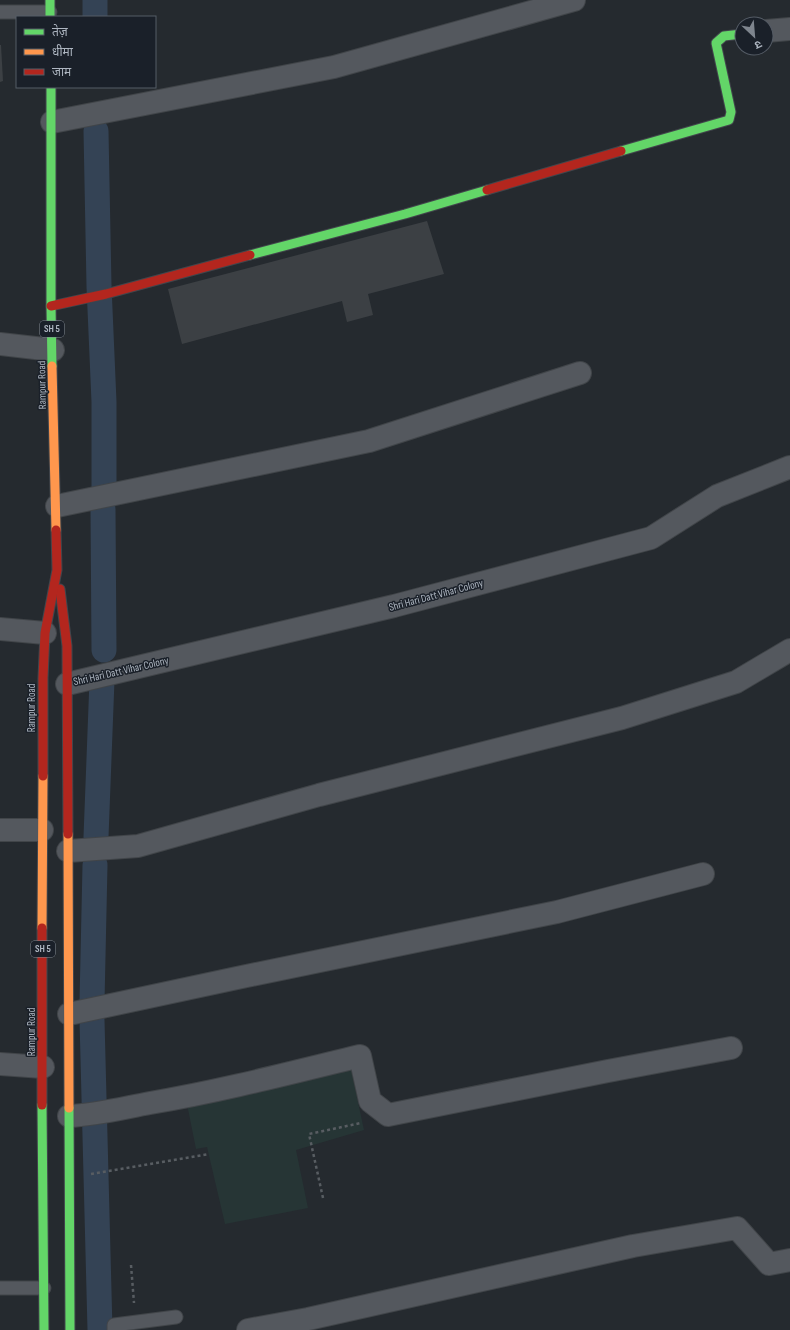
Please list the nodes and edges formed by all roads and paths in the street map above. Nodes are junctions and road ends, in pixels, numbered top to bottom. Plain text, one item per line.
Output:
1 (574, 0) edge
2 (50, 10) edge
3 (0, 12) edge
4 (790, 29) edge
5 (774, 30) edge
6 (734, 34) edge
7 (51, 88) edge
8 (52, 122) junction
9 (51, 306) junction
10 (0, 344) edge
11 (53, 350) junction
12 (580, 373) dead end
13 (790, 467) edge
14 (57, 506) junction
15 (57, 570) junction
16 (0, 630) edge
17 (45, 633) junction
18 (790, 650) edge
19 (68, 684) junction
20 (0, 830) edge
21 (42, 830) junction
22 (68, 851) junction
23 (703, 874) dead end
24 (69, 1014) junction
25 (731, 1048) dead end
26 (0, 1064) edge
27 (43, 1067) junction
28 (370, 1101) junction
29 (76, 1115) junction
30 (209, 1154) dead end
31 (90, 1174) dead end
32 (323, 1198) dead end
33 (790, 1260) edge
34 (131, 1265) dead end
35 (0, 1288) edge
36 (44, 1288) junction
37 (176, 1317) dead end
38 (136, 1322) junction
39 (44, 1330) edge
40 (70, 1330) edge
41 (114, 1330) edge
42 (248, 1330) edge

1 - 8 street
2 - 3 lane
4 - 5 street
6 - 9 main road
7 - 8 main road, Rampur Road / SH 5
8 - 9 main road, Rampur Road / SH 5
9 - 11 main road, Rampur Road / SH 5
10 - 11 street
11 - 14 main road, Rampur Road / SH 5
12 - 14 street
13 - 19 street, Shri Hari Datt Vihar Colony
14 - 15 main road, Rampur Road / SH 5
15 - 17 main road, Rampur Road / SH 5
15 - 19 main road
16 - 17 street
17 - 21 main road, Rampur Road / SH 5
18 - 22 street
19 - 22 main road
20 - 21 street
21 - 27 main road, Rampur Road / SH 5
22 - 24 main road
23 - 24 street
24 - 29 main road
25 - 28 street
26 - 27 street
27 - 36 main road, Rampur Road / SH 5
28 - 29 street
28 - 32 path
29 - 40 main road
30 - 31 path
33 - 42 street
34 - 38 path
35 - 36 lane
36 - 39 main road, Rampur Road / SH 5
37 - 38 lane
38 - 41 lane

